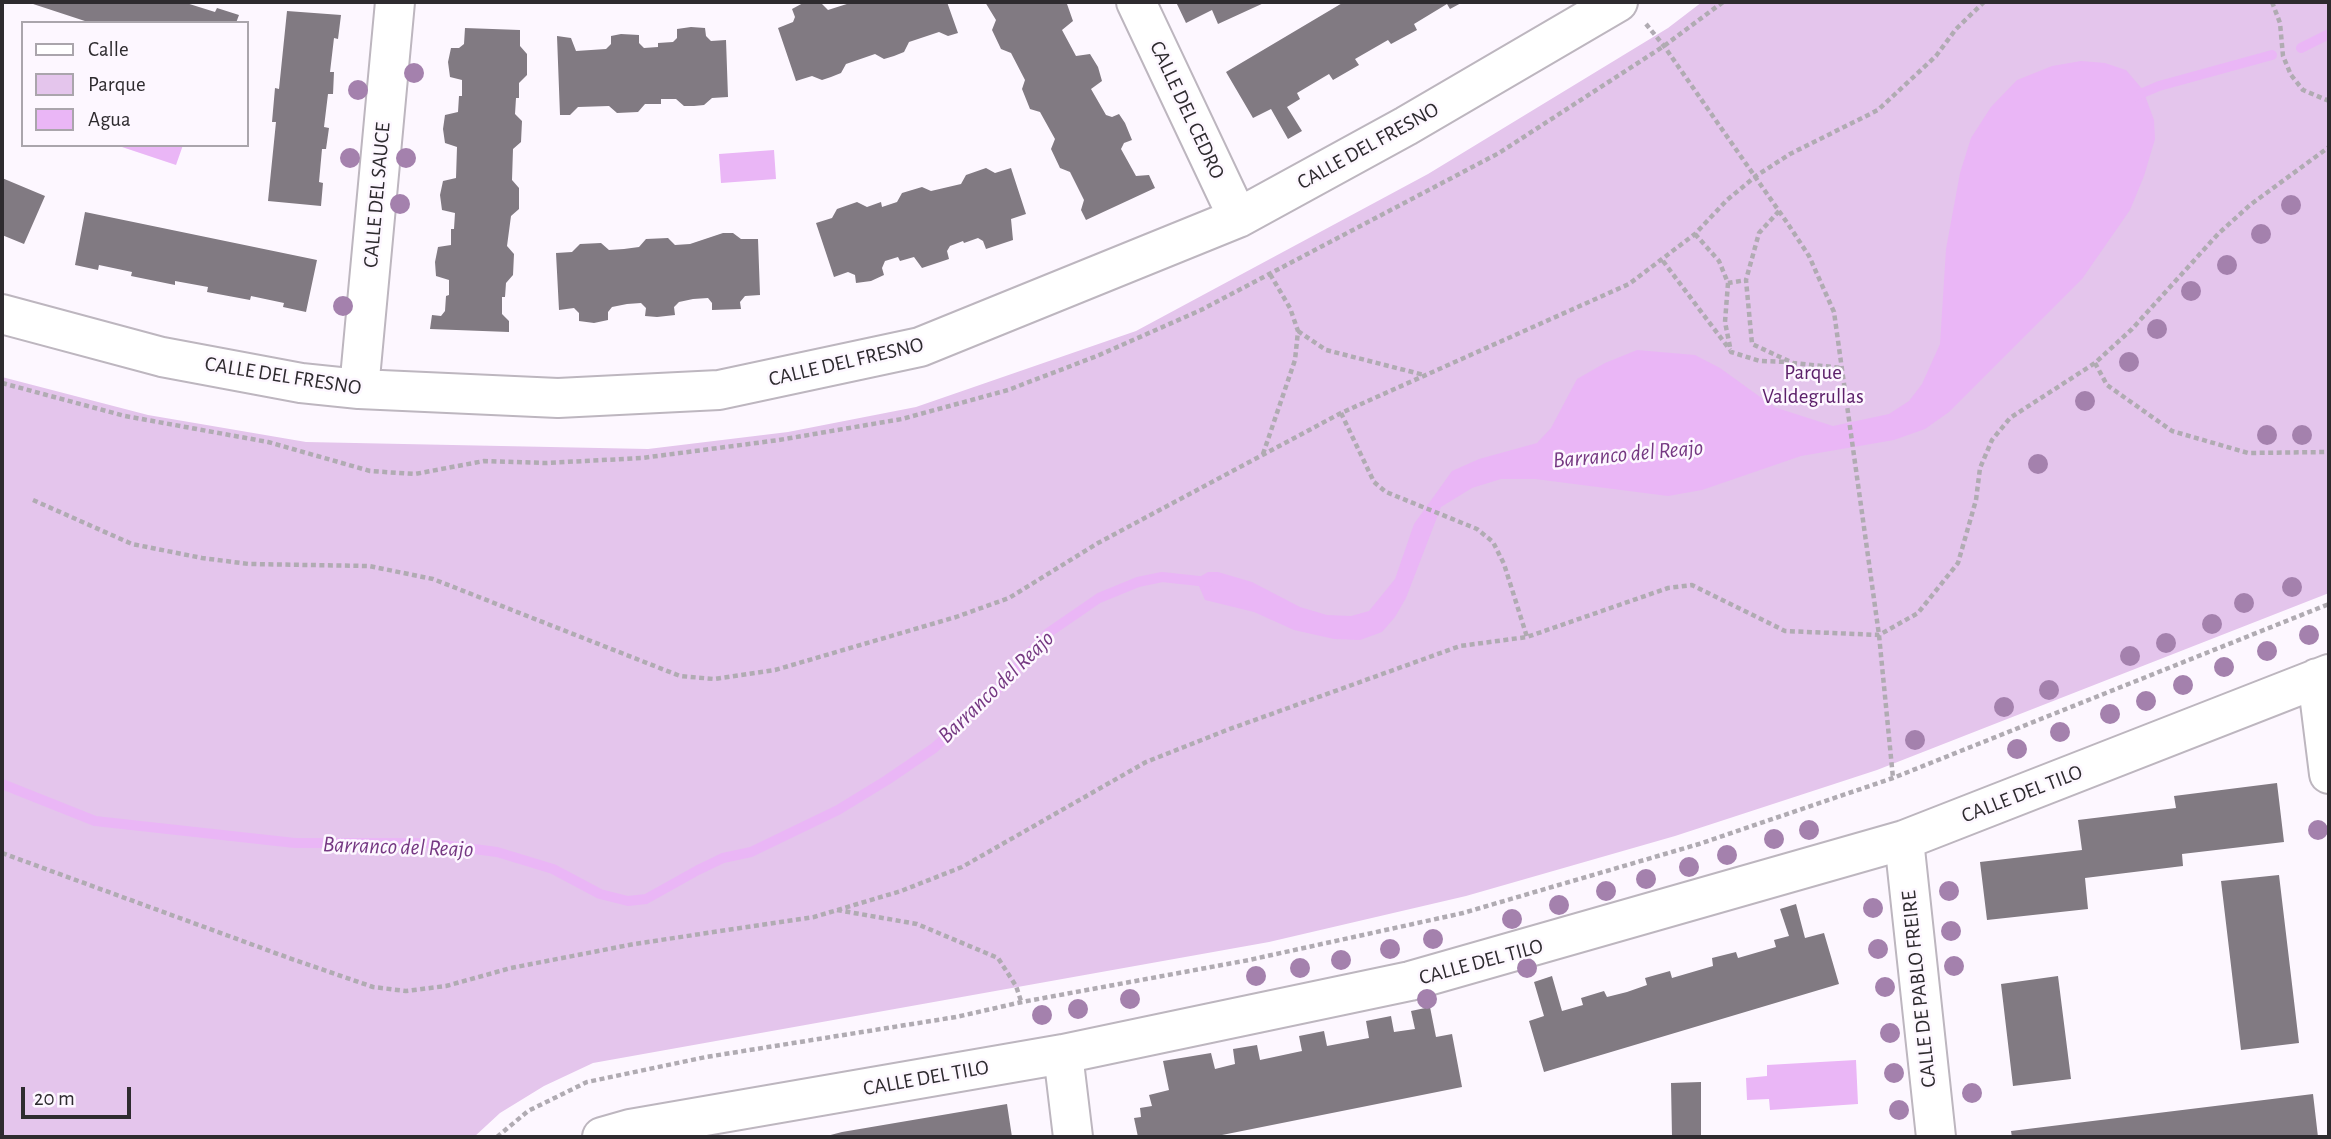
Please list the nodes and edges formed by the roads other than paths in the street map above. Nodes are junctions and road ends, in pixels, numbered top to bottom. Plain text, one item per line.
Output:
1 (395, 2) edge
2 (1136, 2) edge
3 (1630, 10) edge
4 (1238, 218) junction
5 (2, 314) edge
6 (359, 389) junction
7 (2323, 676) edge
8 (2329, 774) edge
9 (1904, 840) junction
10 (1063, 1054) junction
11 (602, 1137) edge
12 (1073, 1137) edge
13 (1936, 1137) edge

1 - 6 street, CALLE DEL SAUCE
2 - 4 street, CALLE DEL CEDRO
3 - 4 street, CALLE DEL FRESNO
4 - 6 street, CALLE DEL FRESNO
5 - 6 street, CALLE DEL FRESNO
7 - 8 street
7 - 9 street, CALLE DEL TILO
9 - 10 street, CALLE DEL TILO
9 - 13 street, CALLE DE PABLO FREIRE
10 - 11 street, CALLE DEL TILO
10 - 12 street

